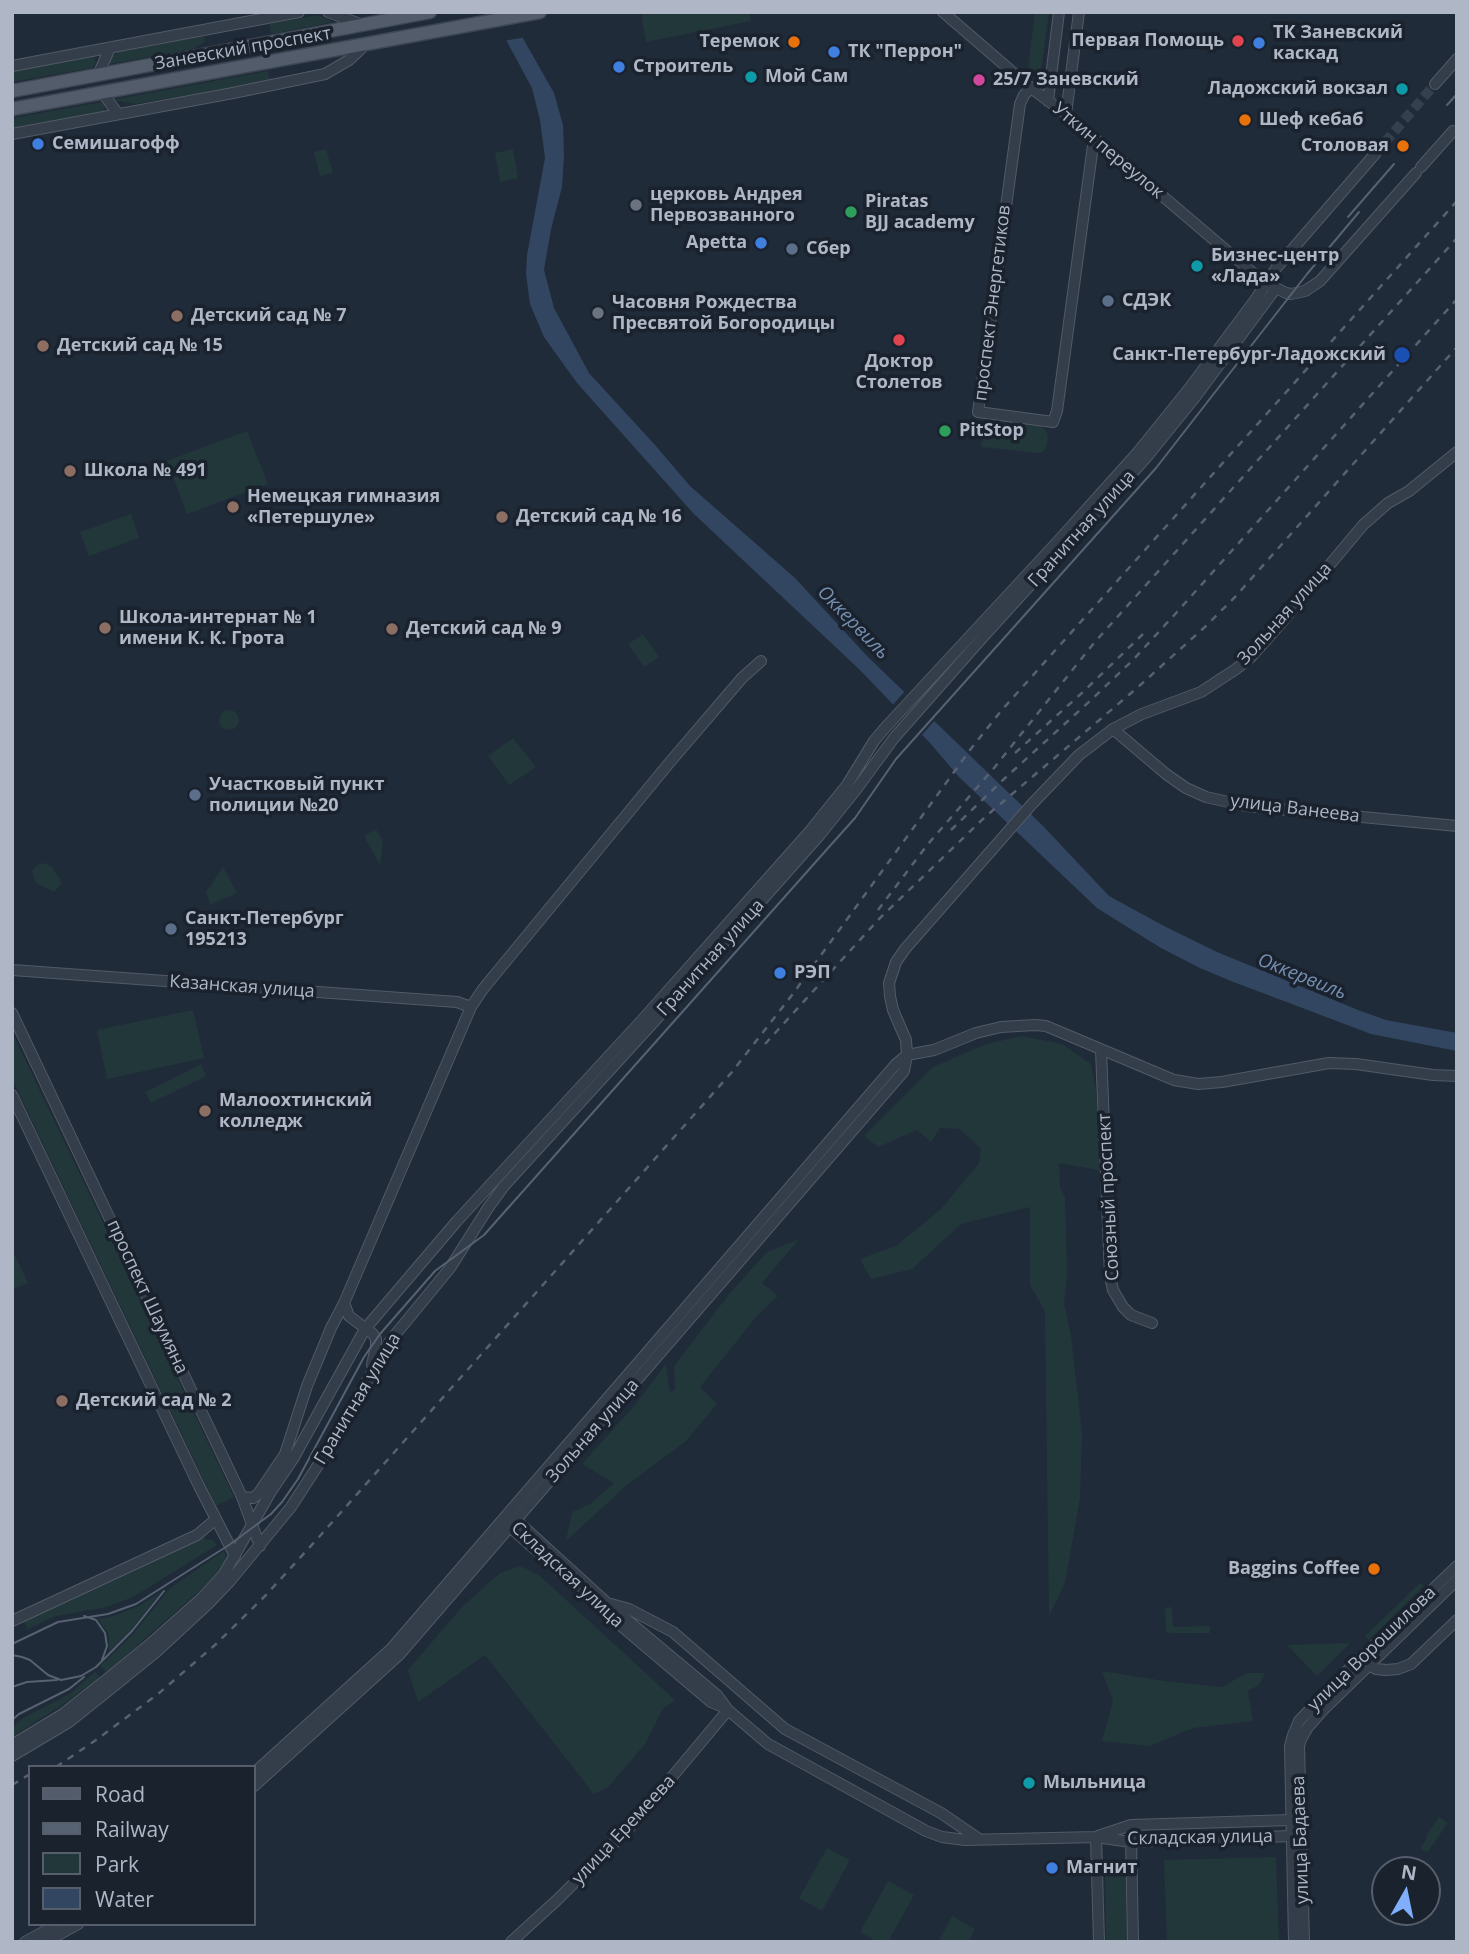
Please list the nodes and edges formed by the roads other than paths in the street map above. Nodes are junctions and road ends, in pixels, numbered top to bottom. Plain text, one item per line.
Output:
1 (299, 12) edge
2 (328, 12) edge
3 (430, 12) edge
4 (539, 12) edge
5 (943, 12) edge
6 (1059, 12) edge
7 (1079, 12) edge
8 (363, 25) junction
9 (365, 45) junction
10 (110, 48) junction
11 (1457, 59) edge
12 (12, 66) edge
13 (98, 75) junction
14 (1435, 84) tunnel mouth
15 (1031, 88) junction
16 (12, 91) edge
17 (102, 92) junction
18 (1048, 100) junction
19 (12, 109) edge
20 (118, 114) junction
21 (1066, 114) junction
22 (1453, 131) dead end
23 (12, 134) edge
24 (1094, 138) junction
25 (1375, 154) tunnel mouth
26 (1271, 285) junction
27 (1457, 452) edge
28 (761, 661) dead end
29 (1113, 729) junction
30 (1457, 826) edge
31 (12, 970) edge
32 (471, 1007) junction
33 (12, 1013) edge
34 (1101, 1050) junction
35 (907, 1055) junction
36 (1457, 1076) edge
37 (12, 1095) edge
38 (344, 1303) junction
39 (1152, 1324) dead end
40 (365, 1329) junction
41 (370, 1374) junction
42 (289, 1457) junction
43 (242, 1497) junction
44 (216, 1519) junction
45 (511, 1521) junction
46 (251, 1527) junction
47 (222, 1531) junction
48 (243, 1542) junction
49 (260, 1546) junction
50 (235, 1556) junction
51 (1457, 1566) edge
52 (1457, 1580) edge
53 (607, 1603) junction
54 (1457, 1620) edge
55 (12, 1621) edge
56 (1369, 1665) junction
57 (728, 1710) junction
58 (1297, 1737) junction
59 (12, 1745) edge
60 (12, 1756) edge
61 (256, 1771) edge
62 (256, 1784) edge
63 (1296, 1822) junction
64 (1131, 1825) junction
65 (1292, 1836) junction
66 (1096, 1837) junction
67 (980, 1840) junction
68 (1131, 1842) junction
69 (54, 1926) edge
70 (74, 1926) edge
71 (24, 1942) edge
72 (45, 1942) edge
73 (511, 1942) edge
74 (1099, 1942) edge
75 (1133, 1942) edge
76 (1294, 1942) edge
77 (1304, 1942) edge

1 - 10 street
2 - 8 street
3 - 8 main road, Заневский проспект
4 - 9 main road, Заневский проспект
5 - 15 street, Уткин переулок
6 - 18 street
7 - 21 street
8 - 13 main road, Заневский проспект
9 - 17 main road, Заневский проспект
9 - 20 street
10 - 12 street
10 - 13 street
11 - 14 street
13 - 16 main road, Заневский проспект
15 - 18 street, Уткин переулок
15 - 24 street, проспект Энергетиков
17 - 19 main road, Заневский проспект
17 - 20 street
18 - 21 street, Уткин переулок
20 - 23 street
21 - 24 street, Уткин переулок
22 - 26 street
24 - 26 street, Уткин переулок
25 - 26 street, Гранитная улица
26 - 40 street, Гранитная улица
26 - 41 street, Гранитная улица
27 - 29 street, Зольная улица
28 - 32 street, Гранитная улица
29 - 30 street, улица Ванеева
29 - 35 street, Зольная улица
31 - 32 street, Казанская улица
32 - 38 street, Гранитная улица
33 - 43 street, проспект Шаумяна
34 - 35 street
34 - 36 street
34 - 39 street, Союзный проспект
35 - 45 street, Зольная улица
37 - 44 street, проспект Шаумяна
38 - 40 street
38 - 42 street, Гранитная улица
40 - 41 street
40 - 42 street, Гранитная улица
41 - 49 street, Гранитная улица
42 - 43 street, Гранитная улица
42 - 46 street, Гранитная улица
43 - 46 street, проспект Шаумяна
44 - 47 street, проспект Шаумяна
44 - 55 street
45 - 53 street, Складская улица
45 - 57 street, Складская улица
45 - 61 street, Зольная улица
45 - 62 street, Зольная улица
46 - 48 street, Гранитная улица
46 - 49 street, проспект Шаумяна
47 - 48 street
47 - 50 street, проспект Шаумяна
48 - 49 street
48 - 50 street, Гранитная улица
49 - 60 street, Гранитная улица
50 - 59 street, Гранитная улица
51 - 58 street, улица Ворошилова
52 - 56 street, улица Ворошилова
53 - 57 street, Складская улица
53 - 67 street
54 - 56 street
56 - 58 street, улица Ворошилова
57 - 67 street, Складская улица
57 - 73 street, улица Еремеева
58 - 63 street, улица Бадаева
63 - 64 street, Складская улица
63 - 65 street, Складская улица
63 - 77 street, улица Бадаева
64 - 66 street, Складская улица
64 - 68 street
65 - 68 street, Складская улица
65 - 76 street, улица Бадаева
66 - 67 street, Складская улица
66 - 68 street, Складская улица
66 - 74 street
68 - 75 street
69 - 71 street
70 - 72 street

